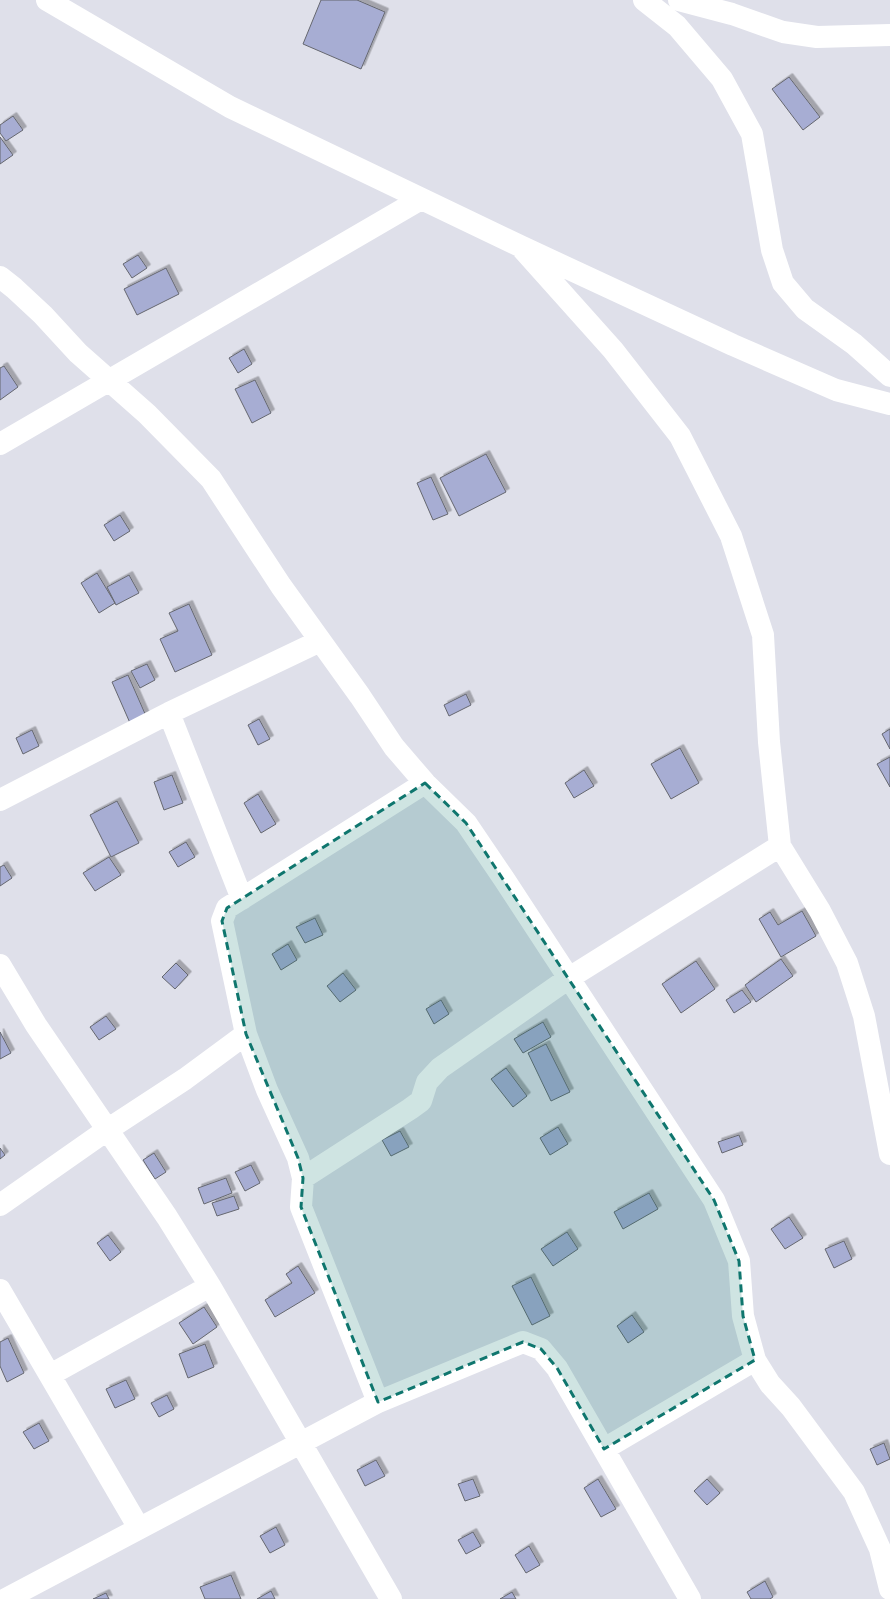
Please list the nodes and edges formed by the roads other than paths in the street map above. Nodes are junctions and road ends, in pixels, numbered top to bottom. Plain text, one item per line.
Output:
1 (47, 0) edge
2 (644, 0) edge
3 (679, 0) edge
4 (890, 35) edge
5 (421, 199) junction
6 (520, 246) junction
7 (0, 277) edge
8 (890, 376) edge
9 (108, 380) junction
10 (890, 404) edge
11 (0, 444) edge
12 (320, 641) junction
13 (168, 713) junction
14 (425, 783) junction
15 (0, 800) edge
16 (780, 846) junction
17 (242, 899) junction
18 (0, 965) edge
19 (569, 978) junction
20 (246, 1034) junction
21 (107, 1130) junction
22 (890, 1154) edge
23 (303, 1178) junction
24 (0, 1205) edge
25 (210, 1286) junction
26 (0, 1290) edge
27 (755, 1360) junction
28 (50, 1375) junction
29 (378, 1402) junction
30 (301, 1442) junction
31 (604, 1449) junction
32 (139, 1528) junction
33 (890, 1589) edge
34 (6, 1599) edge
35 (391, 1599) edge
36 (690, 1599) edge

1 - 5 street
2 - 8 street
3 - 4 street
5 - 6 street
5 - 9 street
6 - 10 street
6 - 16 street
7 - 9 street
9 - 11 street
9 - 12 street
12 - 13 street
12 - 14 street
13 - 15 street
13 - 17 street
14 - 17 street
14 - 19 street
16 - 19 street
16 - 22 street
17 - 20 street
18 - 21 street
19 - 23 street
19 - 27 street
20 - 21 street
20 - 23 street
21 - 24 street
21 - 25 street
23 - 29 street
25 - 28 street
25 - 30 street
26 - 28 street
27 - 31 street
27 - 33 street
28 - 32 street
29 - 30 street
29 - 31 street
30 - 32 street
30 - 35 street
31 - 36 street
32 - 34 street

